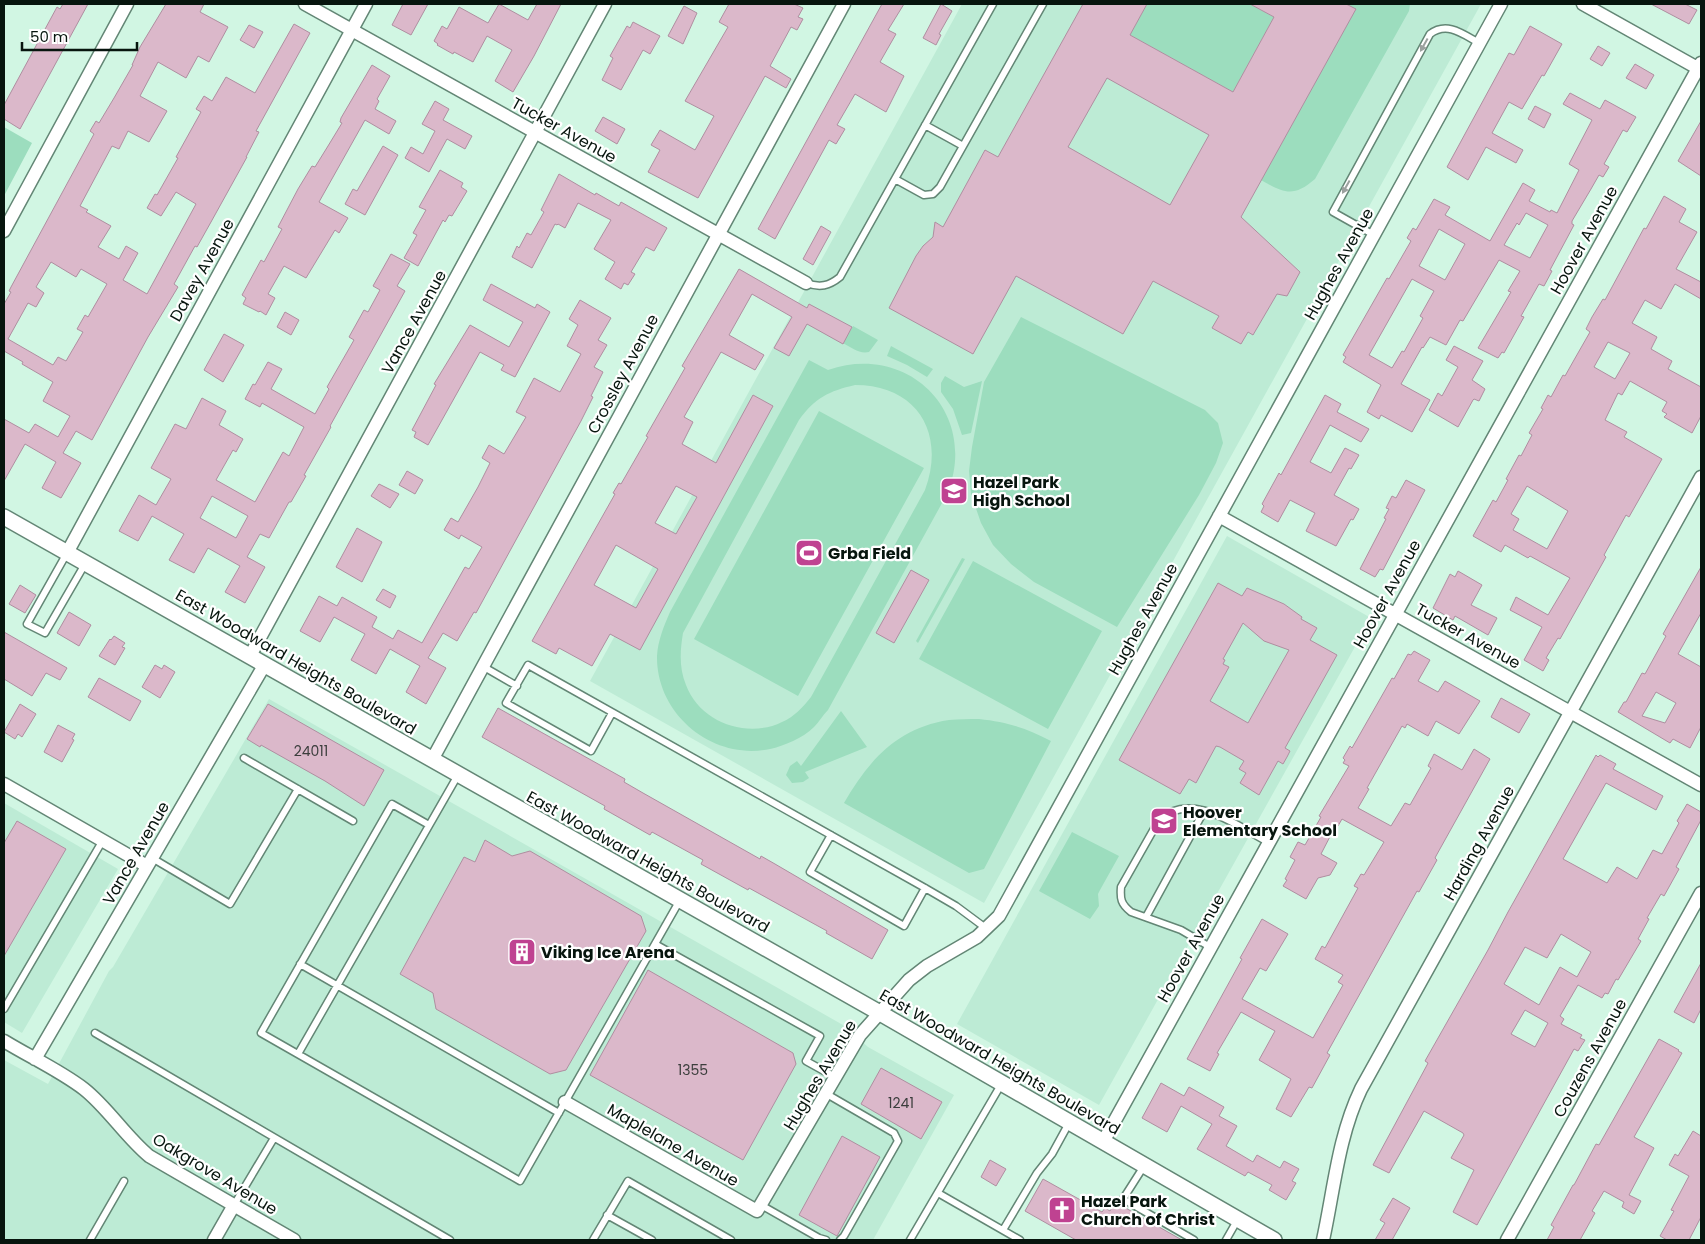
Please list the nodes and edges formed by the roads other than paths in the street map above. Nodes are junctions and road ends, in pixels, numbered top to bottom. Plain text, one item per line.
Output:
1 (128, 4) edge
2 (305, 4) edge
3 (366, 4) edge
4 (605, 4) edge
5 (844, 4) edge
6 (993, 4) edge
7 (1043, 4) edge
8 (1501, 4) edge
9 (1583, 4) edge
10 (352, 30) junction
11 (1479, 43) junction
12 (1700, 67) edge
13 (925, 125) junction
14 (535, 133) junction
15 (963, 146) junction
16 (895, 179) junction
17 (4, 231) edge
18 (718, 234) junction
19 (1374, 235) junction
20 (806, 283) joint
21 (1701, 477) edge
22 (1219, 516) junction
23 (4, 517) edge
24 (67, 552) junction
25 (86, 563) junction
26 (1395, 614) junction
27 (250, 656) junction
28 (265, 664) junction
29 (484, 667) junction
30 (517, 686) junction
31 (1571, 712) junction
32 (612, 713) junction
33 (244, 758) dead end
34 (432, 760) junction
35 (458, 775) junction
36 (4, 784) edge
37 (1701, 785) edge
38 (298, 789) junction
39 (1204, 811) junction
40 (353, 821) dead end
41 (429, 825) junction
42 (831, 835) junction
43 (103, 840) junction
44 (1268, 842) junction
45 (149, 862) junction
46 (926, 888) junction
47 (1701, 893) edge
48 (680, 900) junction
49 (1146, 917) junction
50 (987, 929) junction
51 (655, 944) junction
52 (1210, 947) junction
53 (300, 964) junction
54 (338, 986) junction
55 (4, 1008) edge
56 (880, 1013) junction
57 (95, 1033) dead end
58 (4, 1041) edge
59 (298, 1054) junction
60 (35, 1059) junction
61 (835, 1077) junction
62 (1002, 1083) junction
63 (825, 1094) junction
64 (562, 1108) junction
65 (1069, 1122) junction
66 (274, 1138) junction
67 (1103, 1142) junction
68 (1144, 1166) junction
69 (124, 1181) dead end
70 (938, 1193) junction
71 (234, 1205) junction
72 (761, 1205) junction
73 (608, 1215) junction
74 (1238, 1220) junction
75 (1003, 1230) junction
76 (90, 1240) edge
77 (214, 1240) edge
78 (294, 1240) edge
79 (450, 1240) edge
80 (593, 1240) edge
81 (652, 1240) edge
82 (731, 1240) edge
83 (826, 1240) edge
84 (840, 1240) edge
85 (910, 1240) edge
86 (1020, 1240) edge
87 (1194, 1240) edge
88 (1226, 1240) edge
89 (1274, 1240) edge
90 (1323, 1240) edge
91 (1507, 1240) edge

1 - 17 street
2 - 10 street, Tucker Avenue
3 - 10 street, Davey Avenue
4 - 14 street, Vance Avenue
5 - 18 street, Crossley Avenue
6 - 13 lane
7 - 15 lane
8 - 11 street, Hughes Avenue
9 - 12 street
10 - 14 street, Tucker Avenue
10 - 24 street, Davey Avenue
11 - 19 street, Hughes Avenue
11 -> 19 lane
12 - 26 street, Hoover Avenue
13 - 15 lane
13 - 16 lane
14 - 18 street, Tucker Avenue
14 - 27 street, Vance Avenue
15 - 16 lane
16 - 20 lane
18 - 20 street, Tucker Avenue
18 - 29 street, Crossley Avenue
19 - 22 street, Hughes Avenue
21 - 31 street, Harding Avenue
22 - 26 street, Tucker Avenue
22 - 50 street, Hughes Avenue
23 - 24 street, East Woodward Heights Boulevard
24 - 25 street, East Woodward Heights Boulevard
24 - 25 lane
25 - 27 street, East Woodward Heights Boulevard
26 - 31 street, Tucker Avenue
26 - 44 street, Hoover Avenue
27 - 28 street, East Woodward Heights Boulevard
28 - 34 street, East Woodward Heights Boulevard
28 - 45 street, Vance Avenue
29 - 30 lane
29 - 34 street, Crossley Avenue
30 - 32 lane
30 - 32 lane
31 - 37 street, Tucker Avenue
31 - 90 street, Harding Avenue
32 - 42 lane
33 - 38 lane
34 - 35 street, East Woodward Heights Boulevard
35 - 41 lane
35 - 48 street, East Woodward Heights Boulevard
36 - 43 street
38 - 40 lane
38 - 45 lane
39 - 44 lane
39 - 49 lane
39 - 49 lane
41 - 53 lane
41 - 54 lane
42 - 46 lane
42 - 46 lane
43 - 45 street
43 - 55 lane
44 - 52 street, Hoover Avenue
45 - 60 street, Vance Avenue
46 - 50 lane
47 - 91 street, Couzens Avenue
48 - 51 lane
48 - 56 street, East Woodward Heights Boulevard
49 - 52 lane
50 - 56 street, Hughes Avenue
51 - 61 lane
51 - 64 lane
52 - 67 street, Hoover Avenue
53 - 54 lane
53 - 59 lane
54 - 59 lane
54 - 64 lane
56 - 61 street, Hughes Avenue
56 - 62 street, East Woodward Heights Boulevard
57 - 66 lane
58 - 60 street, Oakgrove Avenue
59 - 64 lane
60 - 71 street, Oakgrove Avenue
61 - 63 street, Hughes Avenue
62 - 65 street, East Woodward Heights Boulevard
62 - 70 lane
63 - 72 street, Hughes Avenue
63 - 84 lane
64 - 72 street, Maplelane Avenue
65 - 67 street, East Woodward Heights Boulevard
65 - 75 lane
66 - 71 lane
66 - 79 lane
67 - 68 street, East Woodward Heights Boulevard
68 - 74 street, East Woodward Heights Boulevard
68 - 87 lane
69 - 76 lane
70 - 75 lane
70 - 85 lane
71 - 77 street
71 - 78 street, Oakgrove Avenue
72 - 83 lane
73 - 80 lane
73 - 81 lane
73 - 82 lane
74 - 88 lane
74 - 89 street, East Woodward Heights Boulevard
75 - 86 lane

